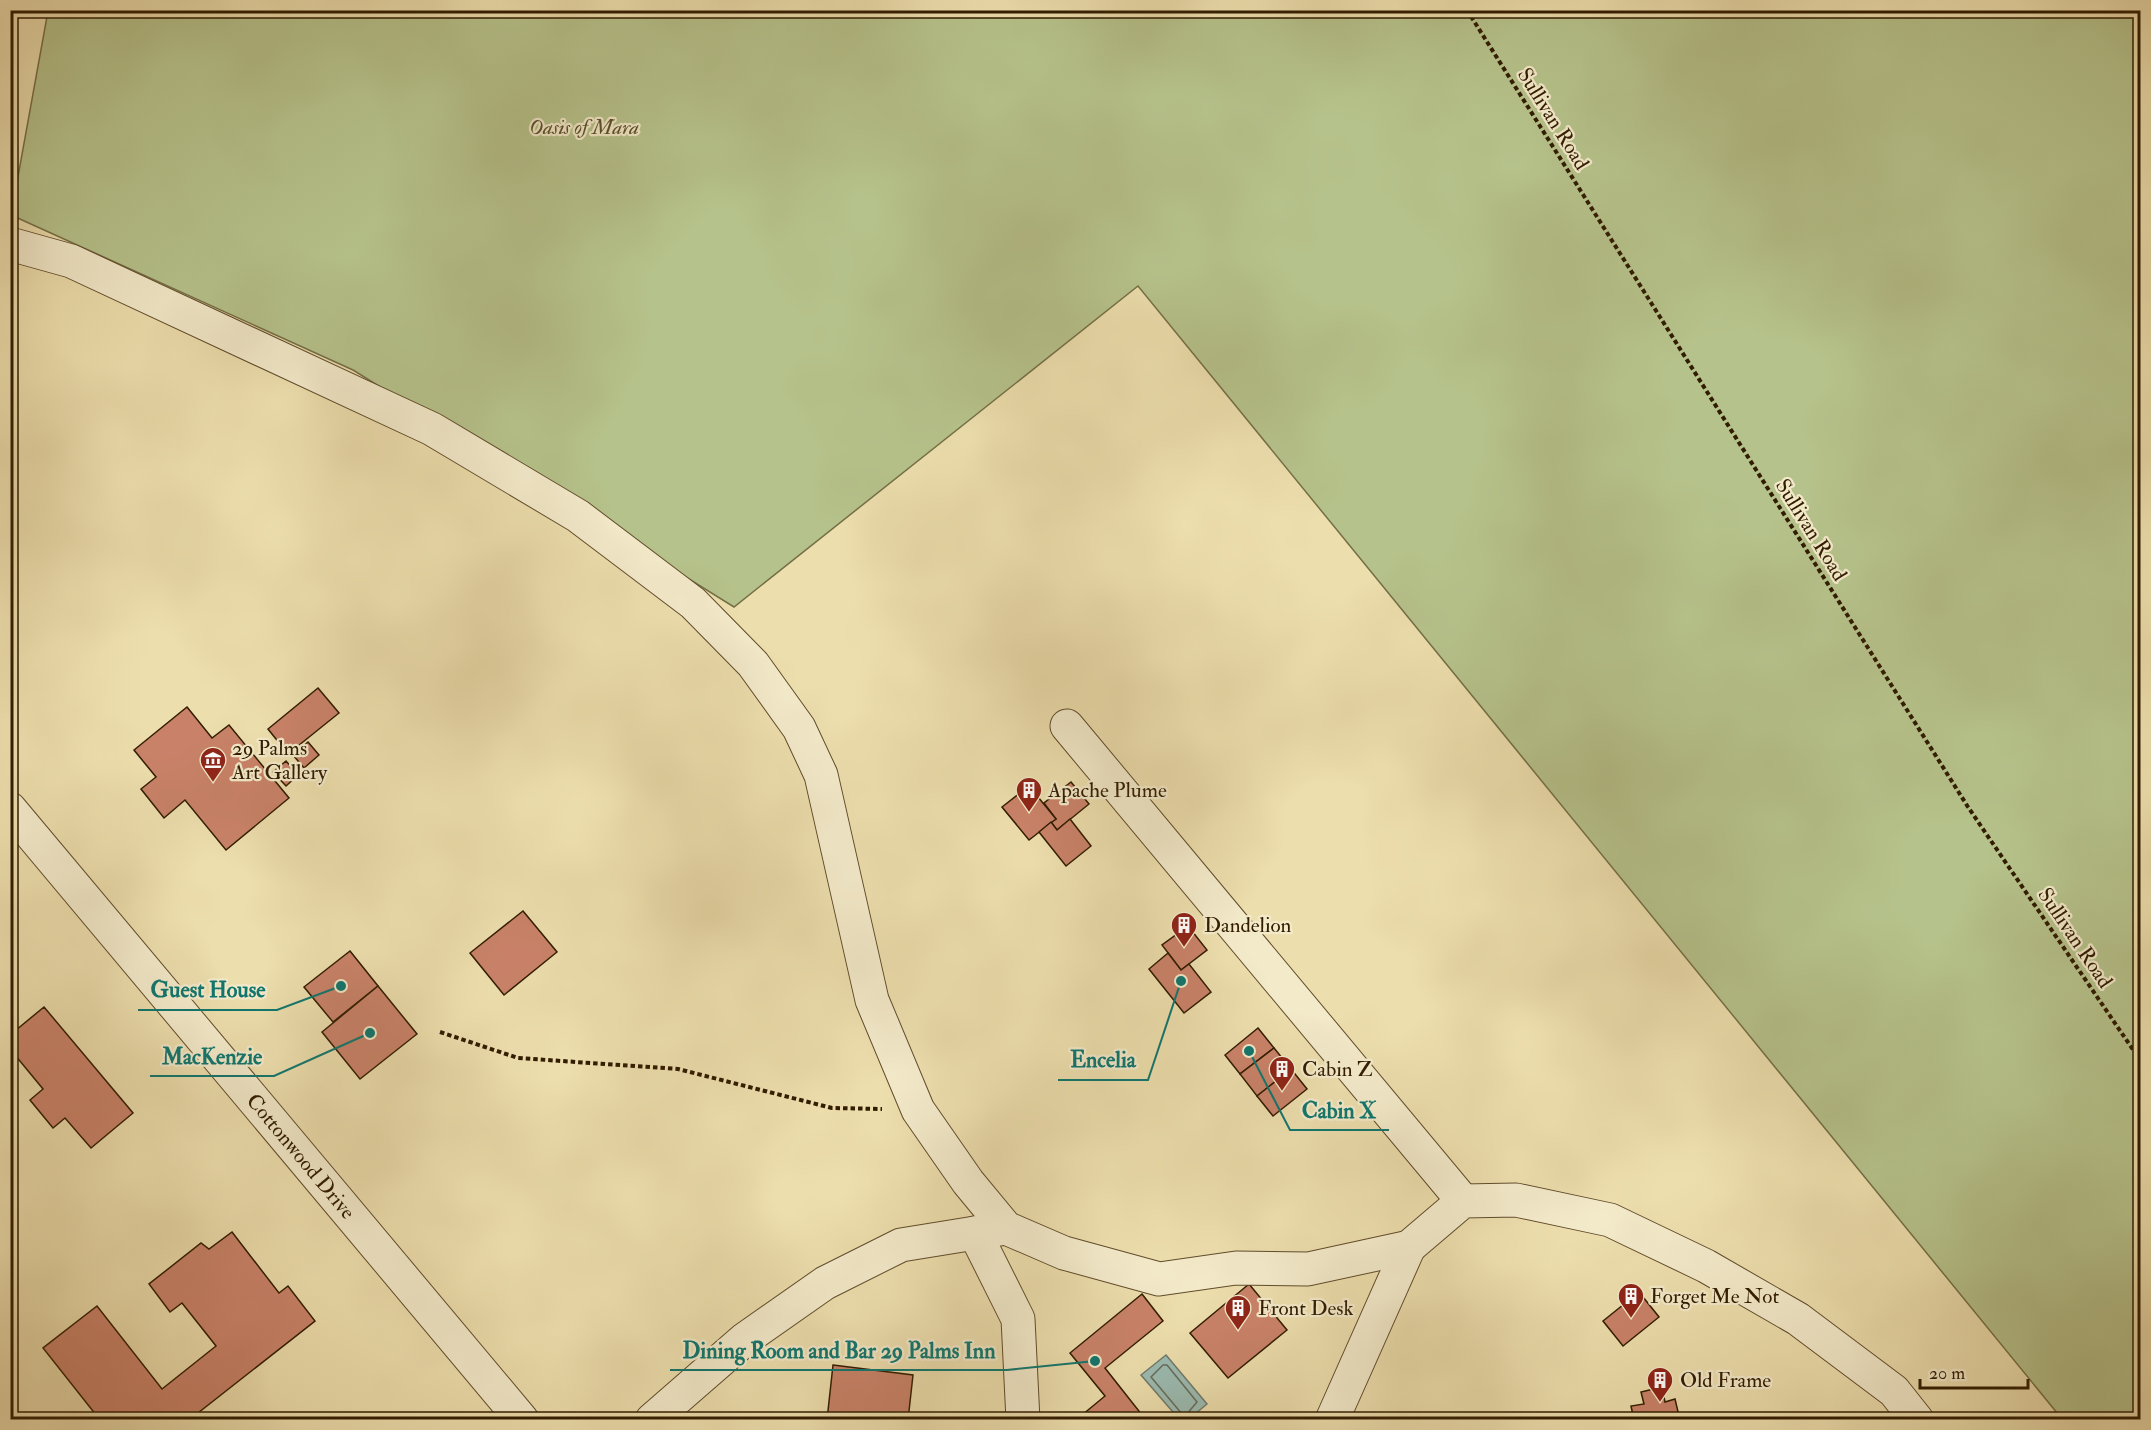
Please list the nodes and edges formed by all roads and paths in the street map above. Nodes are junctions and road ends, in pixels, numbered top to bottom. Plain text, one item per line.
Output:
1 (1467, 10) edge
2 (10, 244) edge
3 (1067, 726) dead end
4 (10, 809) edge
5 (440, 1032) dead end
6 (2140, 1060) edge
7 (918, 1110) junction
8 (1463, 1202) junction
9 (990, 1231) junction
10 (1409, 1246) junction
11 (522, 1419) edge
12 (652, 1419) edge
13 (1023, 1419) edge
14 (1332, 1419) edge
15 (1917, 1419) edge

1 - 6 path, Sullivan Road
2 - 7 street
3 - 8 street
4 - 11 street, Cottonwood Drive
5 - 7 path
7 - 9 street
8 - 10 street
8 - 15 street
9 - 10 street
9 - 12 street
9 - 13 street
10 - 14 street

